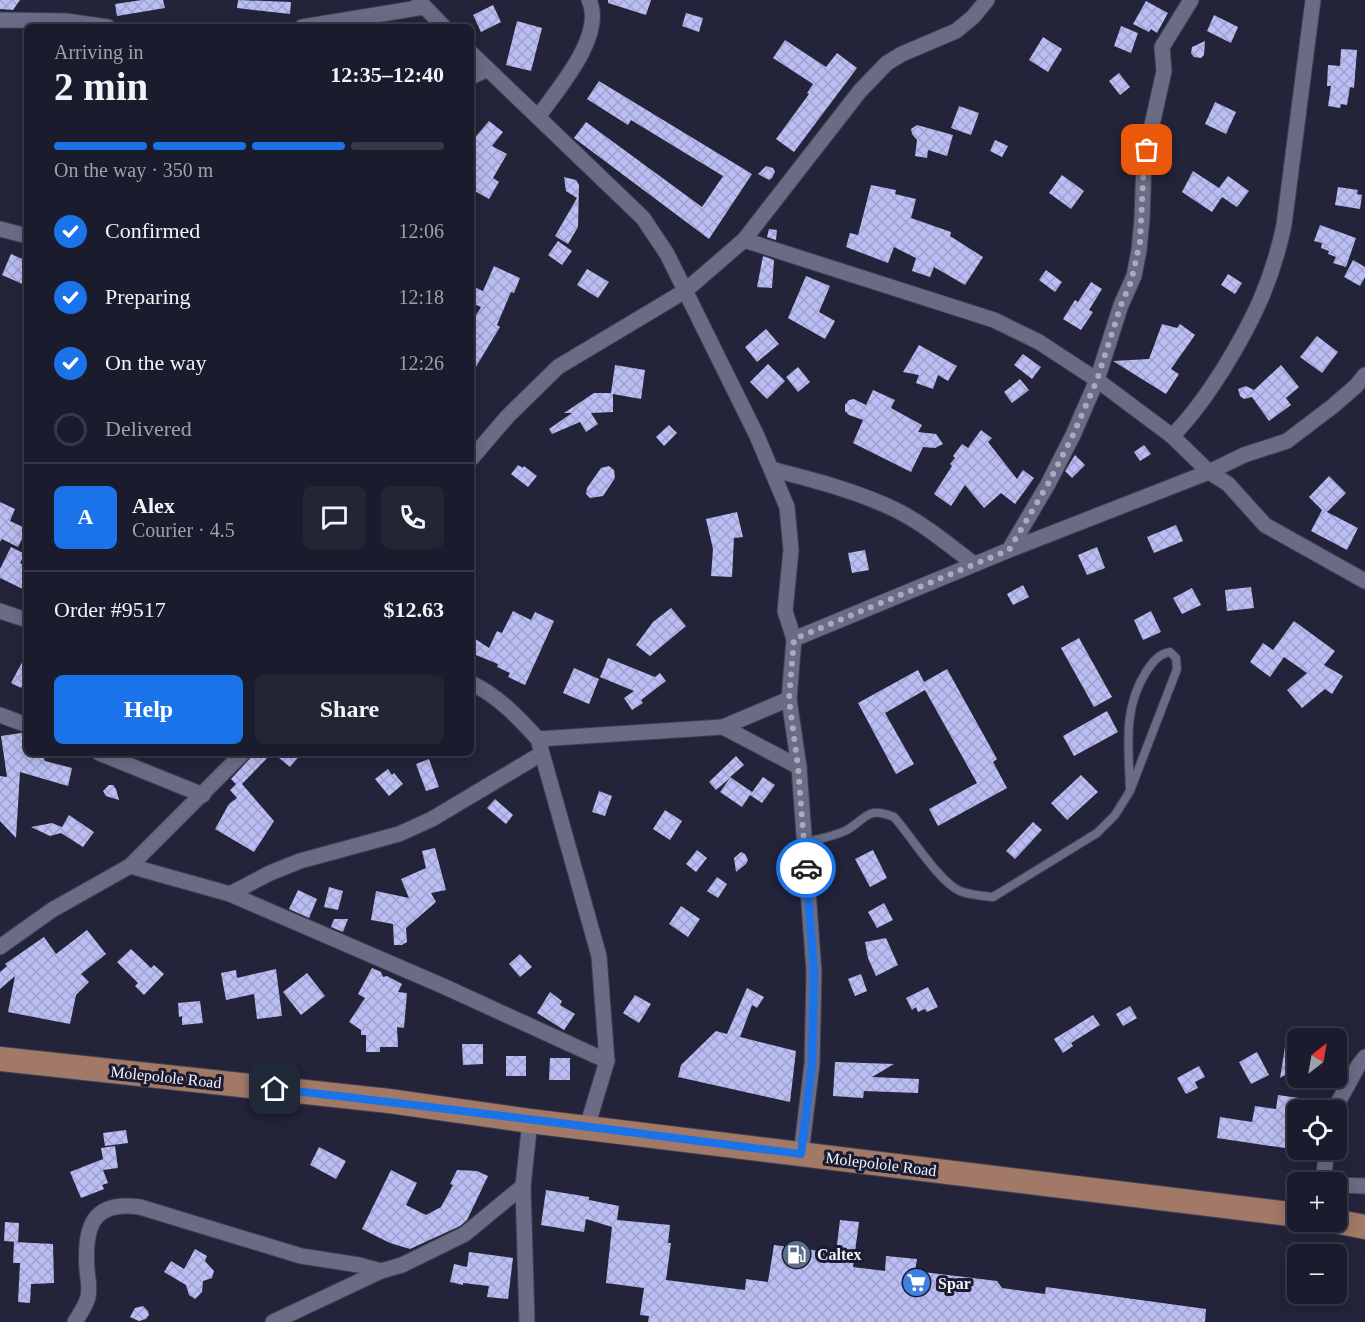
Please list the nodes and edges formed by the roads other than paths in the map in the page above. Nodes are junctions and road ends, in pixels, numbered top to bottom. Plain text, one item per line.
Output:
1 (589, 0) edge
2 (987, 0) edge
3 (1191, 0) edge
4 (1313, 0) edge
5 (421, 4) edge
6 (0, 20) edge
7 (87, 24) edge
8 (318, 24) edge
9 (441, 24) edge
10 (474, 56) edge
11 (488, 69) junction
12 (474, 76) edge
13 (538, 117) junction
14 (0, 229) edge
15 (24, 235) edge
16 (744, 240) junction
17 (685, 291) junction
18 (1365, 375) edge
19 (1097, 380) junction
20 (1172, 436) junction
21 (474, 456) edge
22 (771, 469) junction
23 (1209, 472) junction
24 (1009, 550) junction
25 (974, 564) junction
26 (1365, 581) edge
27 (0, 611) edge
28 (24, 619) edge
29 (794, 639) junction
30 (474, 684) edge
31 (789, 699) junction
32 (0, 715) edge
33 (24, 724) edge
34 (723, 727) junction
35 (539, 746) junction
36 (106, 756) edge
37 (240, 756) edge
38 (798, 767) junction
39 (1130, 791) junction
40 (202, 795) junction
41 (804, 842) junction
42 (130, 866) junction
43 (230, 894) junction
44 (0, 947) edge
45 (1365, 1058) edge
46 (0, 1059) edge
47 (608, 1062) junction
48 (1339, 1100) edge
49 (530, 1121) junction
50 (587, 1127) junction
51 (801, 1154) junction
52 (1347, 1185) edge
53 (523, 1186) junction
54 (1365, 1186) edge
55 (1287, 1214) edge
56 (1347, 1224) edge
57 (1365, 1227) edge
58 (381, 1271) junction
59 (75, 1322) edge
60 (273, 1322) edge
61 (527, 1322) edge

1 - 13 street
2 - 16 street
3 - 19 street
4 - 20 street
5 - 8 street
5 - 9 street
6 - 7 street
10 - 11 street
11 - 12 street
11 - 13 street
13 - 17 street
14 - 15 street
16 - 17 street
16 - 19 street
17 - 21 street
17 - 22 street
18 - 23 street
19 - 20 street
19 - 24 street
20 - 23 street
22 - 25 street
22 - 29 street
23 - 24 street
23 - 26 street
24 - 25 street
25 - 29 street
27 - 28 street
29 - 31 street
30 - 35 street
31 - 34 street
31 - 38 street
32 - 33 street
34 - 35 street
34 - 38 street
35 - 43 street
35 - 47 street
36 - 40 street
37 - 40 street
38 - 41 street
39 - 39 lane
39 - 41 lane
40 - 42 street
41 - 51 street
42 - 43 street
42 - 44 street
43 - 47 street
45 - 48 street
46 - 49 main road, Molepolole Road
47 - 50 street
49 - 50 main road, Molepolole Road
49 - 53 street
50 - 51 main road, Molepolole Road
51 - 55 main road, Molepolole Road
52 - 54 street
53 - 58 street
53 - 61 street
56 - 57 main road
58 - 59 street
58 - 60 street

